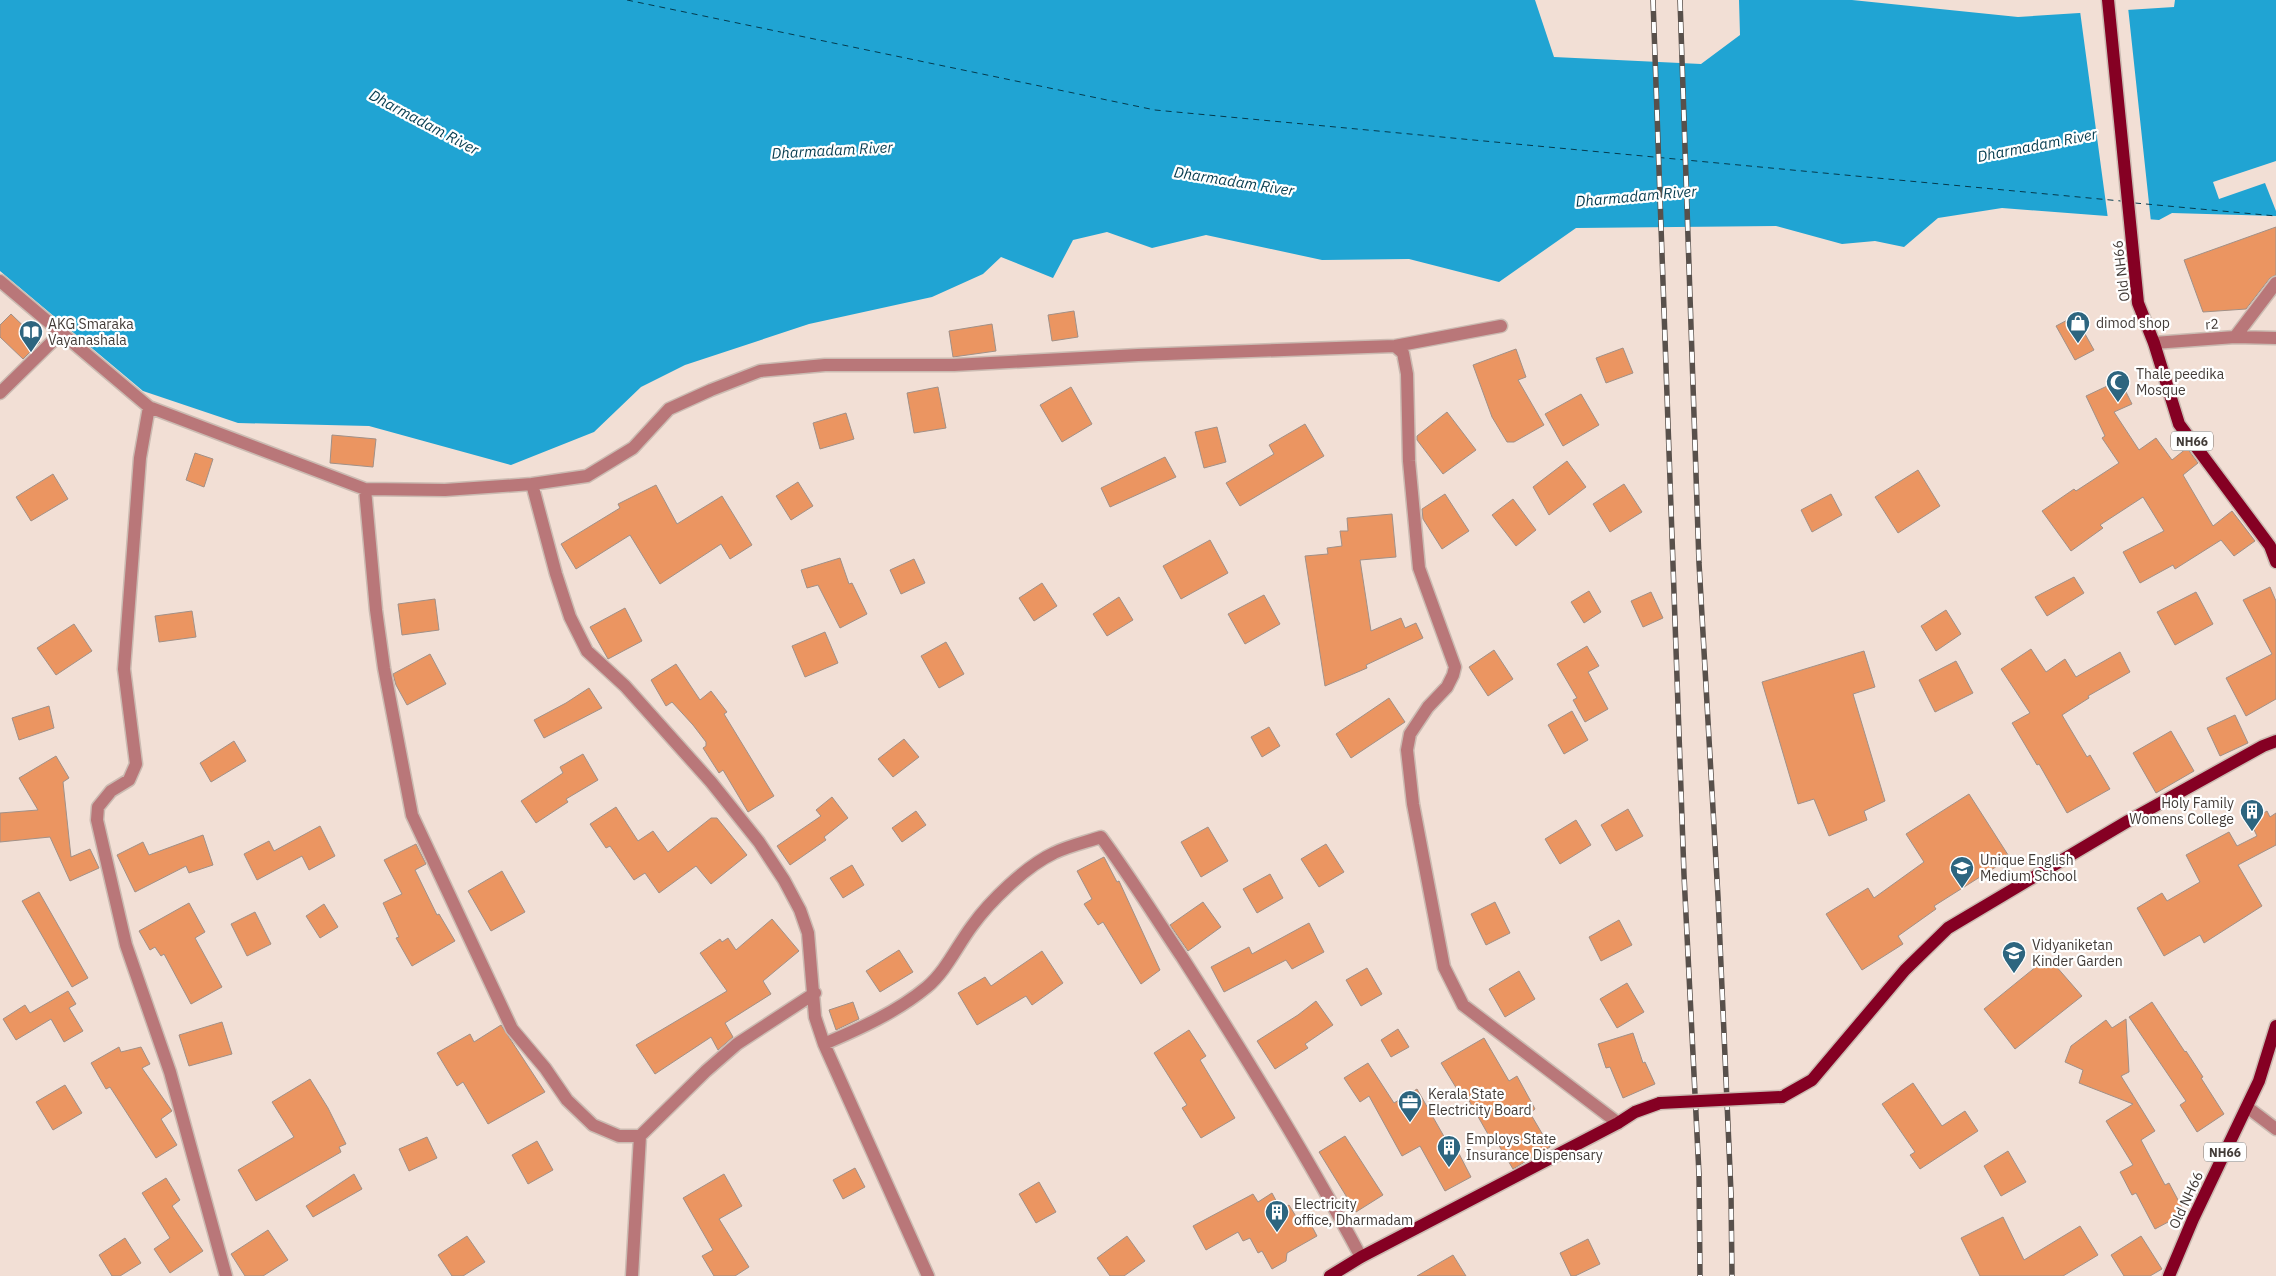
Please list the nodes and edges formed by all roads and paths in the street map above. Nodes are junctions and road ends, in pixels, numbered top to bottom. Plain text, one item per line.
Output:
1 (2108, 0) edge
2 (0, 281) edge
3 (2276, 283) edge
4 (1501, 326) dead end
5 (62, 333) junction
6 (2235, 337) junction
7 (2276, 338) edge
8 (2154, 343) junction
9 (1395, 346) junction
10 (0, 394) edge
11 (149, 407) junction
12 (532, 484) junction
13 (365, 489) junction
14 (2276, 562) edge
15 (2276, 741) edge
16 (815, 993) junction
17 (2276, 1026) edge
18 (824, 1044) junction
19 (2247, 1107) junction
20 (1618, 1123) junction
21 (2276, 1129) edge
22 (640, 1136) junction
23 (1361, 1257) junction
24 (226, 1276) edge
25 (632, 1276) edge
26 (928, 1276) edge
27 (1330, 1276) edge
28 (2169, 1276) edge

1 - 8 main road, Old NH66 / NH66
2 - 5 street
3 - 6 street, r2
4 - 9 street
5 - 10 street
5 - 11 street
6 - 7 street
6 - 8 street, r2
8 - 14 main road, Old NH66 / NH66
9 - 12 street
9 - 20 street
11 - 13 street
11 - 24 street
12 - 13 street
12 - 16 street
13 - 22 street
15 - 20 main road, bridge
16 - 18 street
16 - 22 street
17 - 19 main road, Old NH66 / NH66
18 - 23 street
18 - 26 street
19 - 21 street
19 - 28 main road, Old NH66 / NH66
20 - 23 main road
22 - 25 street
23 - 27 main road

